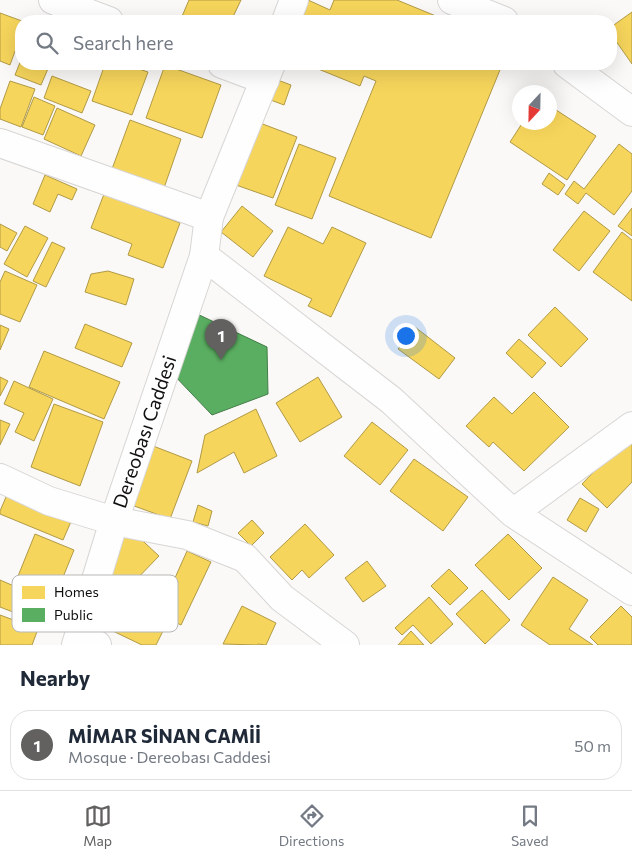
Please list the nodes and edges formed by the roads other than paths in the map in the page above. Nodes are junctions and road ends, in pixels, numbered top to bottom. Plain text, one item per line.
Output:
1 (53, 0) edge
2 (294, 0) edge
3 (452, 0) edge
4 (93, 15) edge
5 (288, 15) edge
6 (489, 15) edge
7 (575, 70) edge
8 (268, 72) edge
9 (632, 112) edge
10 (0, 143) edge
11 (209, 217) junction
12 (204, 256) junction
13 (632, 426) edge
14 (0, 478) edge
15 (513, 513) junction
16 (114, 521) junction
17 (100, 575) edge
18 (632, 592) edge
19 (346, 645) edge

1 - 4 street
2 - 5 street
3 - 6 street
7 - 9 street
8 - 11 street, Dereobası Caddesi
10 - 11 street
11 - 12 street, Dereobası Caddesi
12 - 15 street
12 - 16 street, Dereobası Caddesi
13 - 15 street
14 - 16 street
15 - 18 street
16 - 17 street, Dereobası Caddesi
16 - 19 street

